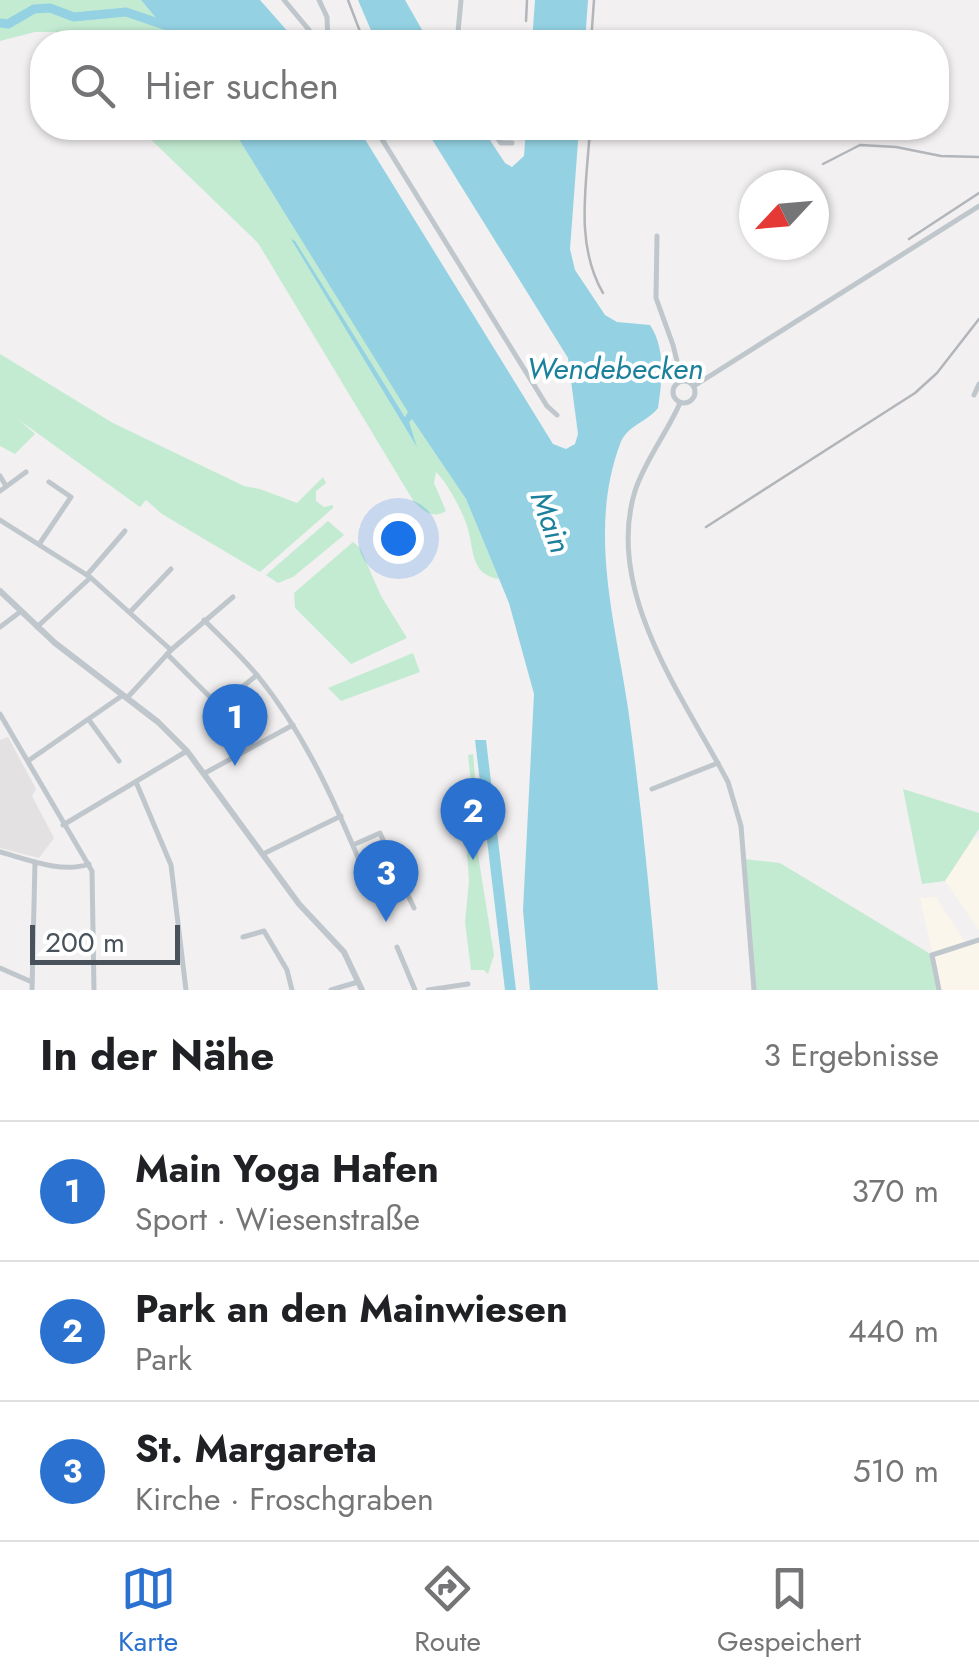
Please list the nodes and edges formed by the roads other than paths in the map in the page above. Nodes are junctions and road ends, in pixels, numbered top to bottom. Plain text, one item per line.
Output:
1 (284, 0) edge
2 (319, 0) edge
3 (461, 0) edge
4 (309, 30) edge
5 (328, 30) edge
6 (458, 30) edge
7 (382, 140) edge
8 (499, 140) edge
9 (512, 143) dead end
10 (979, 206) edge
11 (657, 236) dead end
12 (682, 381) junction
13 (979, 384) edge
14 (694, 386) junction
15 (974, 395) dead end
16 (680, 403) junction
17 (557, 416) dead end
18 (26, 472) dead end
19 (0, 476) edge
20 (49, 482) dead end
21 (3, 488) edge
22 (0, 520) edge
23 (125, 531) dead end
24 (40, 544) junction
25 (171, 569) dead end
26 (89, 576) junction
27 (0, 591) edge
28 (233, 597) dead end
29 (131, 611) junction
30 (20, 612) junction
31 (204, 620) junction
32 (0, 627) edge
33 (37, 627) junction
34 (169, 652) junction
35 (257, 675) junction
36 (125, 696) junction
37 (0, 714) edge
38 (89, 720) junction
39 (293, 725) junction
40 (187, 751) junction
41 (28, 761) junction
42 (119, 762) dead end
43 (718, 762) junction
44 (205, 773) junction
45 (136, 782) junction
46 (652, 789) dead end
47 (341, 816) junction
48 (64, 825) junction
49 (353, 845) junction
50 (0, 852) edge
51 (262, 854) junction
52 (36, 862) junction
53 (89, 864) junction
54 (404, 885) junction
55 (414, 908) dead end
56 (243, 936) dead end
57 (979, 940) edge
58 (398, 947) dead end
59 (0, 968) edge
60 (32, 982) junction
61 (468, 984) dead end
62 (360, 986) edge
63 (32, 990) edge
64 (94, 990) edge
65 (186, 990) edge
66 (292, 990) edge
67 (331, 990) edge
68 (415, 990) edge
69 (428, 990) edge
70 (754, 990) edge
71 (939, 990) edge

1 - 4 street
2 - 5 street
3 - 6 street
7 - 17 street
8 - 9 street
10 - 14 street
11 - 12 street
12 - 14 street
12 - 16 street
13 - 15 street
14 - 16 street
16 - 43 street
18 - 21 street
19 - 21 street
20 - 24 street
22 - 24 street
23 - 26 street
24 - 26 street
25 - 29 street
26 - 29 street
26 - 33 street
27 - 30 street
28 - 31 street
29 - 34 street
30 - 32 street
30 - 33 street
31 - 34 street
31 - 35 street
33 - 36 street
34 - 35 street
34 - 36 street
35 - 39 street
36 - 38 street
36 - 40 street
37 - 41 street
38 - 41 street
38 - 42 street
39 - 44 street
39 - 47 street
40 - 44 street
40 - 45 street
41 - 48 street
43 - 46 street
43 - 70 street
44 - 51 street
45 - 48 street
45 - 65 street
47 - 49 street
47 - 51 street
48 - 53 street
49 - 54 street
49 - 54 street
50 - 52 street
51 - 62 street
52 - 53 street
52 - 60 street
53 - 64 street
54 - 55 street
56 - 66 street
57 - 71 street
58 - 68 street
59 - 60 street
60 - 63 street
61 - 69 street
62 - 67 street

